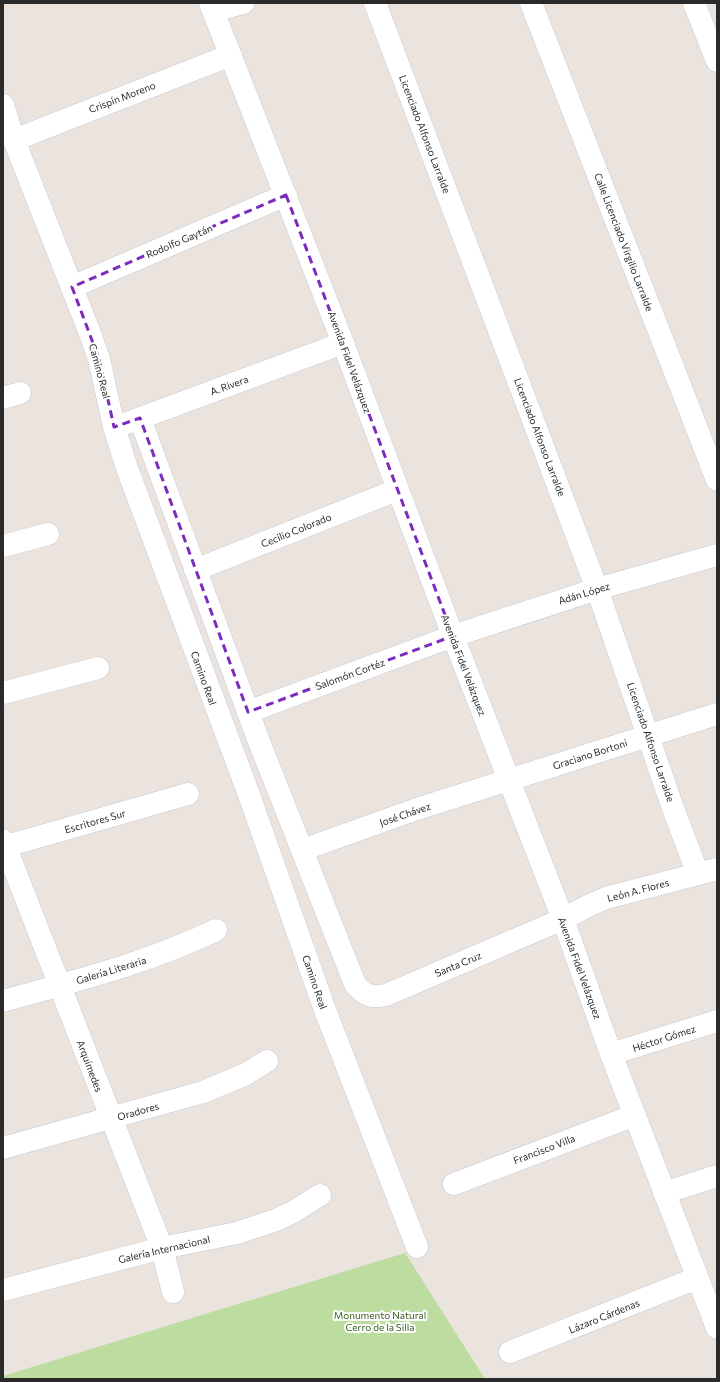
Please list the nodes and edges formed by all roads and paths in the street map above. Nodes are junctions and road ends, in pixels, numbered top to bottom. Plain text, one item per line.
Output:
1 (243, 3) edge
2 (375, 3) edge
3 (532, 3) edge
4 (694, 3) edge
5 (212, 7) edge
6 (231, 55) junction
7 (717, 61) edge
8 (3, 104) edge
9 (14, 140) junction
10 (286, 195) junction
11 (72, 287) junction
12 (343, 343) junction
13 (140, 418) junction
14 (114, 427) junction
15 (717, 480) edge
16 (397, 490) junction
17 (48, 534) dead end
18 (3, 546) edge
19 (717, 555) edge
20 (195, 570) junction
21 (597, 589) junction
22 (453, 636) junction
23 (98, 668) dead end
24 (3, 693) edge
25 (248, 712) junction
26 (717, 714) edge
27 (649, 735) junction
28 (509, 780) junction
29 (188, 794) dead end
30 (4, 844) edge
31 (302, 850) junction
32 (708, 871) edge
33 (563, 920) junction
34 (216, 930) dead end
35 (59, 986) junction
36 (3, 1001) edge
37 (717, 1021) edge
38 (611, 1054) junction
39 (267, 1061) dead end
40 (635, 1115) junction
41 (111, 1119) junction
42 (3, 1148) edge
43 (717, 1176) edge
44 (454, 1184) dead end
45 (664, 1193) junction
46 (320, 1195) dead end
47 (417, 1247) dead end
48 (162, 1248) junction
49 (697, 1278) junction
50 (3, 1290) edge
51 (173, 1292) dead end
52 (717, 1328) edge
53 (510, 1352) dead end

1 - 5 street
2 - 21 street, Licenciado Alfonso Larralde
3 - 15 street, Calle Licenciado Virgilio Larralde
4 - 7 street
5 - 6 street, Avenida Fidel Velázquez
6 - 9 street, Crispín Moreno
6 - 10 street, Avenida Fidel Velázquez
8 - 9 street, Camino Real
9 - 11 street, Camino Real
10 - 11 street, Rodolfo Gaytán
10 - 12 street, Avenida Fidel Velázquez
11 - 14 street, Camino Real
12 - 13 street, A. Rivera
12 - 16 street, Avenida Fidel Velázquez
13 - 14 street, A. Rivera
13 - 20 street
14 - 47 street, Camino Real
16 - 20 street, Cecilio Colorado
16 - 22 street, Avenida Fidel Velázquez
17 - 18 street
19 - 21 street, Adán López
20 - 25 street
21 - 22 street, Adán López
21 - 27 street, Licenciado Alfonso Larralde
22 - 25 street, Salomón Cortéz
22 - 28 street, Avenida Fidel Velázquez
23 - 24 street
25 - 31 street
26 - 27 street, Graciano Bortoni
27 - 28 street, Graciano Bortoni
27 - 32 street, Licenciado Alfonso Larralde
28 - 31 street, José Chávez
28 - 33 street, Avenida Fidel Velázquez
29 - 30 street, Escritores Sur
30 - 35 street, Arquímedes
31 - 33 street, Santa Cruz
32 - 33 street, León A. Flores
33 - 38 street, Avenida Fidel Velázquez
34 - 35 street, Galería Literaria
35 - 36 street, Galería Literaria
35 - 41 street, Arquímedes
37 - 38 street, Héctor Gómez
38 - 40 street, Avenida Fidel Velázquez
39 - 41 street, Oradores
40 - 44 street, Francisco Villa
40 - 45 street, Avenida Fidel Velázquez
41 - 42 street, Oradores
41 - 48 street, Arquímedes
43 - 45 street
45 - 49 street, Avenida Fidel Velázquez
46 - 48 street, Galería Internacional
48 - 50 street, Galería Internacional
48 - 51 street, Arquímedes
49 - 52 street, Avenida Fidel Velázquez
49 - 53 street, Lázaro Cárdenas

